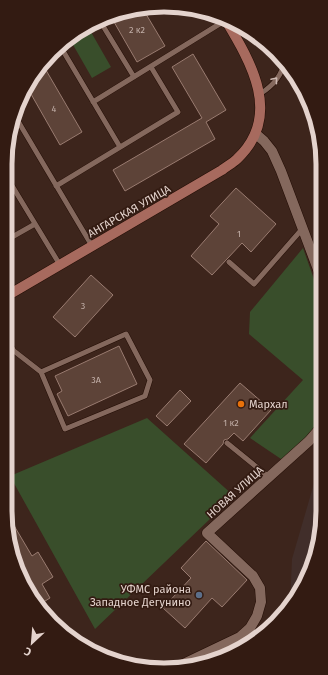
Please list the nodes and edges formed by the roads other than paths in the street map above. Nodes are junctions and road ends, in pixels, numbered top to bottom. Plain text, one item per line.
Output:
1 (221, 23) edge
2 (103, 25) edge
3 (231, 28) edge
4 (63, 51) edge
5 (151, 67) junction
6 (283, 69) edge
7 (134, 77) junction
8 (260, 94) junction
9 (93, 102) junction
10 (18, 121) edge
11 (256, 134) junction
12 (120, 147) junction
13 (12, 186) edge
14 (56, 186) junction
15 (35, 224) junction
16 (303, 228) junction
17 (12, 237) edge
18 (92, 246) junction
19 (229, 262) dead end
20 (316, 264) edge
21 (60, 265) junction
22 (12, 293) edge
23 (12, 348) edge
24 (41, 372) junction
25 (316, 433) edge
26 (227, 444) dead end
27 (269, 477) junction
28 (226, 644) junction
29 (228, 648) edge
30 (191, 661) edge

1 - 5 lane
2 - 7 lane
3 - 8 street
4 - 9 lane
5 - 7 lane
5 - 12 lane
8 -> 6 lane
7 - 9 lane
8 - 11 street
9 - 12 lane
10 - 14 lane
11 - 16 street
11 - 18 street, АНГАРСКАЯ УЛИЦА
12 - 14 lane
13 - 15 lane
14 - 18 lane
15 - 17 lane
15 - 21 lane
16 - 19 lane
16 - 20 street
18 - 21 street, АНГАРСКАЯ УЛИЦА
21 - 22 street, АНГАРСКАЯ УЛИЦА
23 - 24 lane
24 - 24 lane
25 - 27 street, НОВАЯ УЛИЦА
26 - 27 lane
27 - 28 street, НОВАЯ УЛИЦА
28 - 29 lane
28 - 30 street, НОВАЯ УЛИЦА

